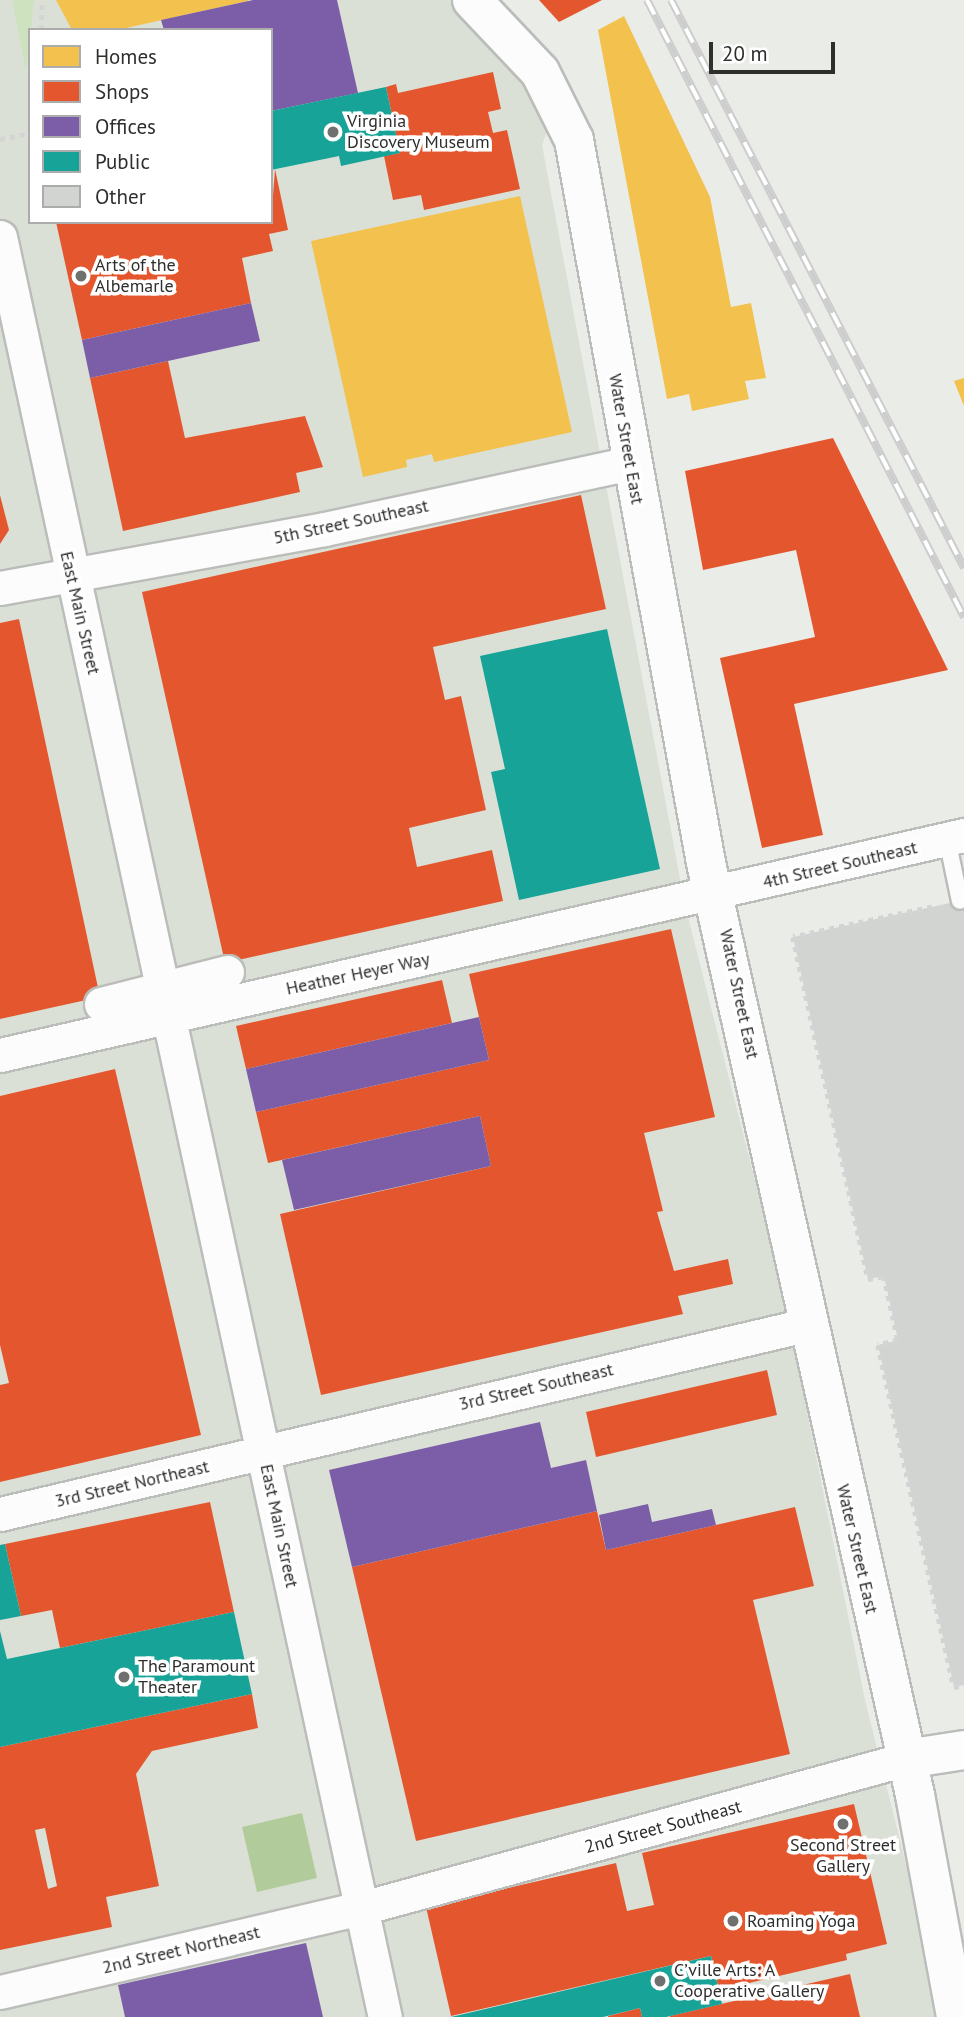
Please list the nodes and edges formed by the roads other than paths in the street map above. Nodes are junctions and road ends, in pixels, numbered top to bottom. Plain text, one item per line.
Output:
1 (472, 0) edge
2 (0, 237) edge
3 (629, 463) junction
4 (71, 577) junction
5 (0, 588) edge
6 (956, 837) edge
7 (716, 893) junction
8 (960, 901) road end
9 (227, 972) dead end
10 (101, 1004) dead end
11 (172, 1012) junction
12 (235, 1020) dead end
13 (111, 1050) dead end
14 (0, 1055) edge
15 (810, 1324) junction
16 (263, 1453) junction
17 (0, 1514) edge
18 (964, 1750) edge
19 (906, 1759) junction
20 (362, 1909) junction
21 (0, 1992) edge
22 (385, 2017) edge
23 (956, 2017) edge

1 - 3 street, Water Street East
2 - 4 street, East Main Street
3 - 4 street, 5th Street Southeast
3 - 7 street, Water Street East
4 - 5 street, 5th Street Southeast
4 - 11 street, East Main Street
6 - 7 street, 4th Street Southeast
6 - 8 lane
7 - 11 street, Heather Heyer Way
7 - 15 street, Water Street East
9 - 11 street
10 - 11 street
11 - 12 street
11 - 13 street
11 - 14 street, Heather Heyer Way
11 - 16 street, East Main Street
15 - 16 street, 3rd Street Southeast
15 - 19 street, Water Street East
16 - 17 street, 3rd Street Northeast
16 - 20 street, East Main Street
18 - 19 street, 2nd Street Southeast
19 - 20 street, 2nd Street Southeast
19 - 23 street, Water Street East
20 - 21 street, 2nd Street Northeast
20 - 22 street, East Main Street

